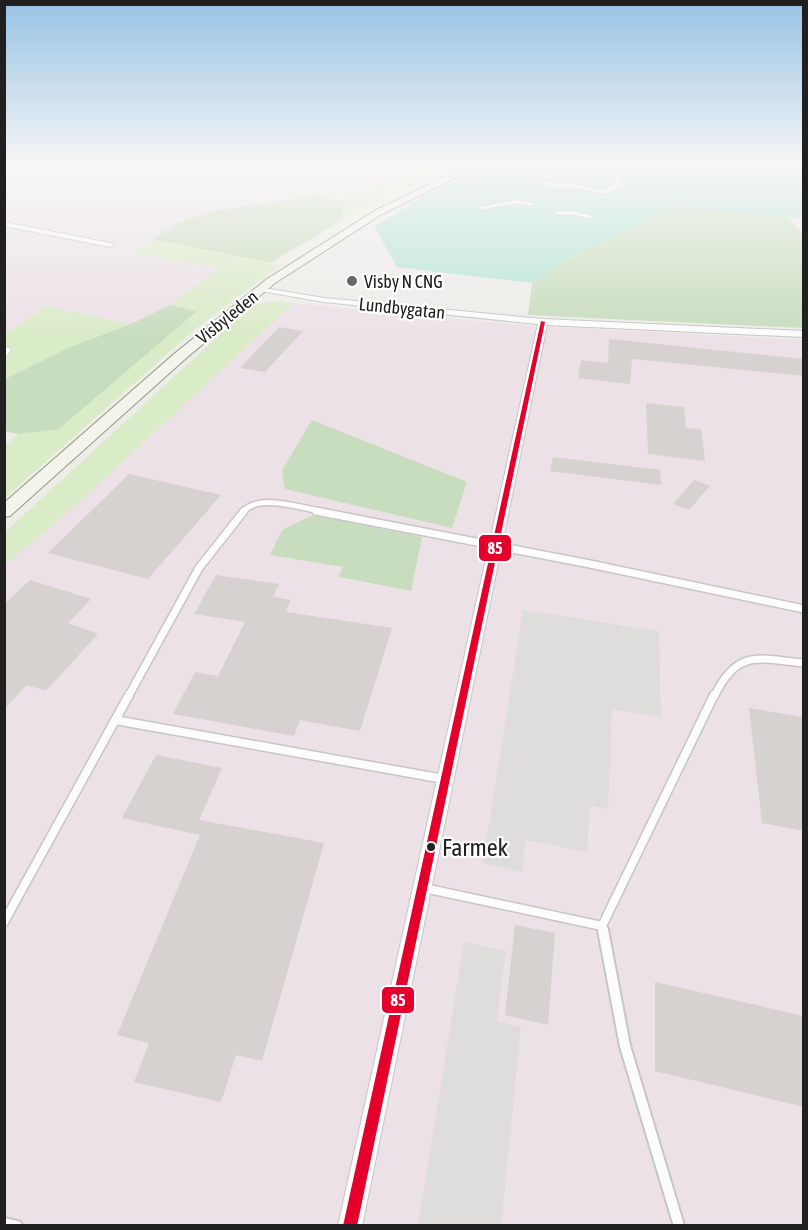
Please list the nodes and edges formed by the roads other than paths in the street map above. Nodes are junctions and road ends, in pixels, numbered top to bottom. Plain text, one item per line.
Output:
1 (363, 221) edge
2 (4, 224) edge
3 (110, 245) dead end
4 (261, 289) junction
5 (543, 322) junction
6 (804, 334) edge
7 (4, 348) edge
8 (4, 355) edge
9 (4, 512) edge
10 (496, 546) junction
11 (804, 609) edge
12 (804, 663) edge
13 (114, 720) junction
14 (446, 780) junction
15 (422, 887) junction
16 (4, 922) edge
17 (602, 926) junction
18 (4, 1223) edge
19 (17, 1226) edge
20 (350, 1226) edge
21 (679, 1226) edge

1 - 4 main road, Visbyleden
2 - 3 street
4 - 5 street, Lundbygatan
4 - 9 main road, Visbyleden
5 - 6 street, Lundbygatan
5 - 10 street
7 - 8 lane
10 - 11 lane
10 - 13 lane
10 - 14 street
12 - 17 lane
13 - 14 lane
13 - 16 lane
14 - 15 street
15 - 17 lane
15 - 20 street
17 - 21 lane
18 - 19 lane

